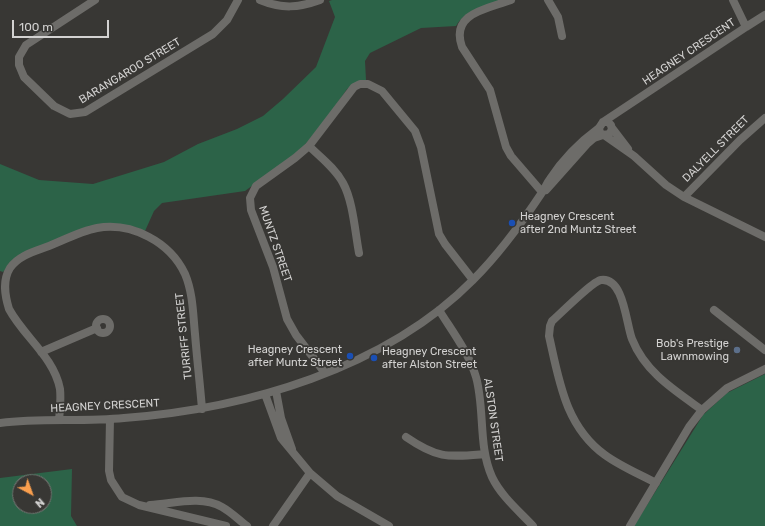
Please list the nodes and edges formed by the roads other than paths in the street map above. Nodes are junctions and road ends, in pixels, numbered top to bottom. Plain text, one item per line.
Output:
1 (95, 0) edge
2 (238, 0) edge
3 (260, 0) edge
4 (320, 0) edge
5 (511, 0) edge
6 (548, 0) edge
7 (733, 0) edge
8 (765, 15) edge
9 (746, 27) junction
10 (562, 36) dead end
11 (626, 107) junction
12 (765, 118) edge
13 (612, 128) junction
14 (602, 130) junction
15 (309, 146) junction
16 (634, 156) junction
17 (542, 192) junction
18 (684, 197) junction
19 (765, 237) edge
20 (359, 252) dead end
21 (473, 280) junction
22 (439, 310) junction
23 (714, 310) dead end
24 (97, 328) dead end
25 (765, 350) edge
26 (41, 352) junction
27 (765, 369) edge
28 (325, 373) junction
29 (276, 391) junction
30 (265, 394) junction
31 (202, 409) junction
32 (702, 410) junction
33 (110, 419) junction
34 (59, 420) junction
35 (0, 423) edge
36 (406, 437) dead end
37 (292, 449) junction
38 (485, 454) junction
39 (310, 473) junction
40 (656, 483) junction
41 (139, 505) junction
42 (226, 526) edge
43 (247, 526) edge
44 (273, 526) edge
45 (389, 526) edge
46 (533, 526) edge
47 (630, 526) edge

1 - 2 street, BARANGAROO STREET
3 - 4 street
5 - 17 street
6 - 10 street
7 - 9 street
8 - 9 street, HEAGNEY CRESCENT
9 - 11 street, HEAGNEY CRESCENT
11 - 13 street, HEAGNEY CRESCENT
11 - 14 street, HEAGNEY CRESCENT
12 - 18 street, DALYELL STREET
13 - 14 street
13 - 16 street
14 - 16 street
14 - 17 street, HEAGNEY CRESCENT
15 - 20 street
15 - 21 street, MUNTZ STREET
15 - 28 street, MUNTZ STREET
16 - 18 street
17 - 21 street, HEAGNEY CRESCENT
18 - 19 street
21 - 22 street, HEAGNEY CRESCENT
22 - 28 street, HEAGNEY CRESCENT
22 - 38 street, ALSTON STREET
23 - 25 street
24 - 26 street
26 - 31 street, TURRIFF STREET
26 - 34 street, TURRIFF STREET
27 - 32 street
28 - 29 street, HEAGNEY CRESCENT
29 - 30 street, HEAGNEY CRESCENT
29 - 37 street
30 - 31 street, HEAGNEY CRESCENT
30 - 37 street
31 - 33 street, HEAGNEY CRESCENT
32 - 40 street
32 - 40 street
33 - 34 street, HEAGNEY CRESCENT
33 - 41 street
34 - 35 street, HEAGNEY CRESCENT
36 - 38 street
37 - 39 street
38 - 46 street, ALSTON STREET
39 - 44 street
39 - 45 street
40 - 47 street
41 - 42 street
41 - 43 street

